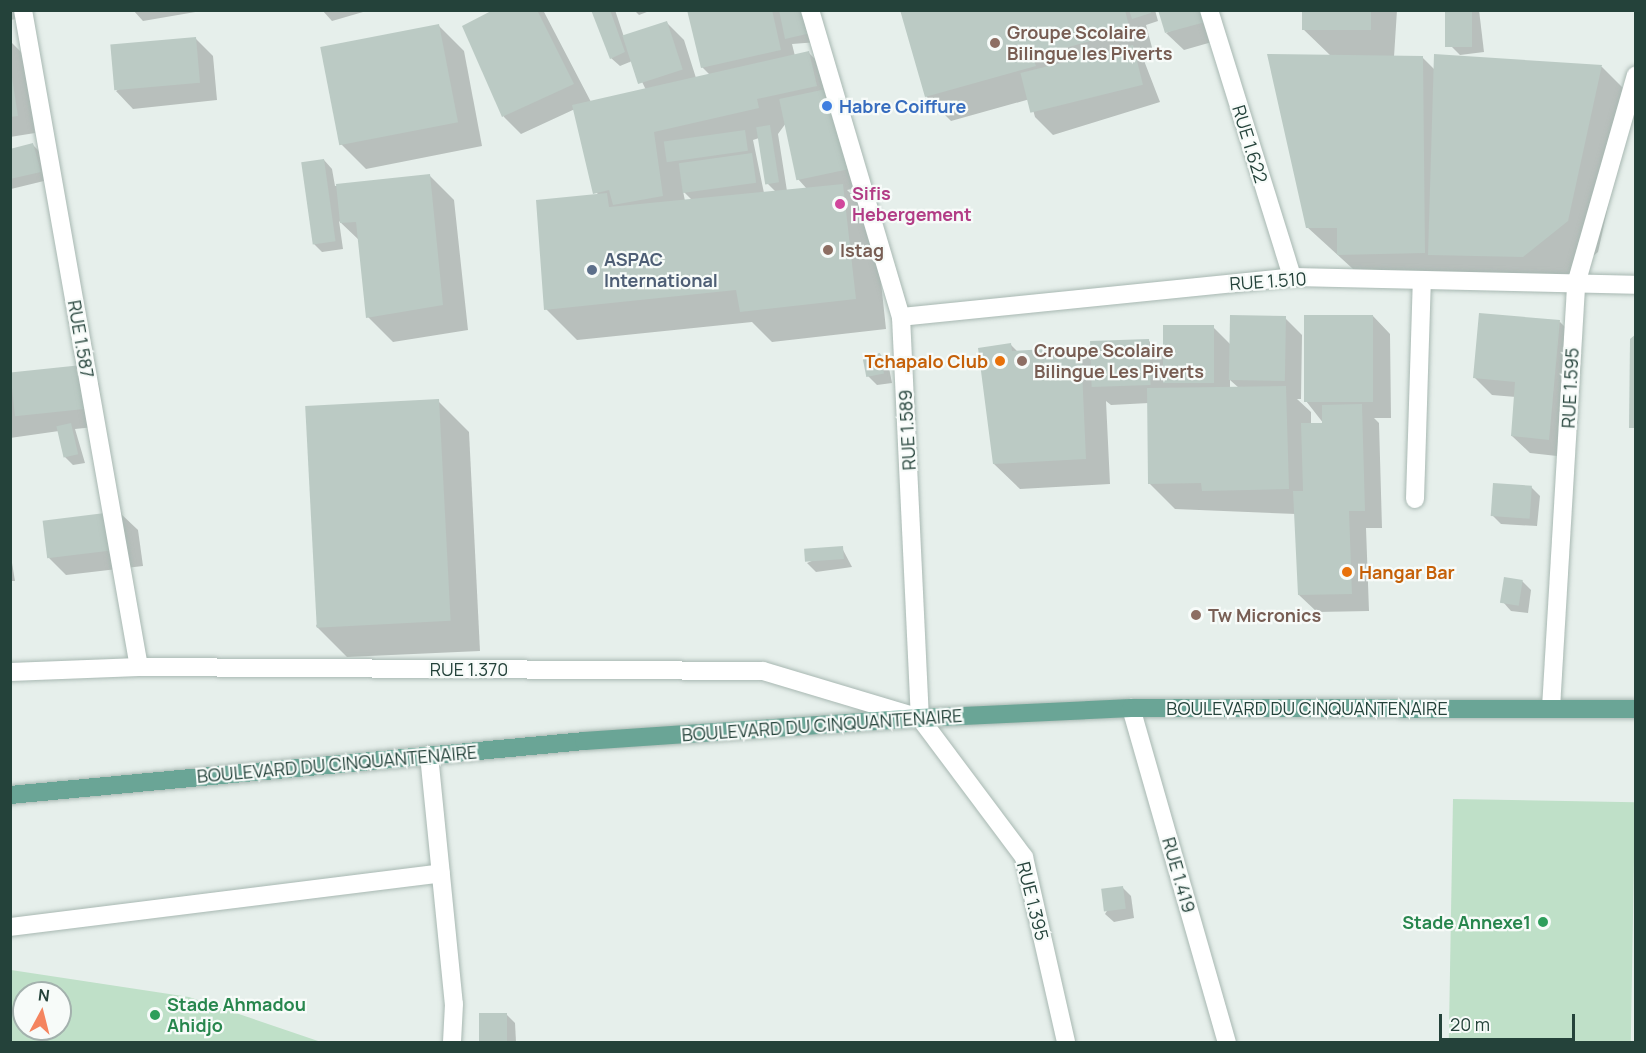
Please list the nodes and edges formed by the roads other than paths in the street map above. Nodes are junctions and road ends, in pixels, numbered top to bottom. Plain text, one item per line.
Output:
1 (23, 10) edge
2 (810, 10) edge
3 (1209, 10) edge
4 (1635, 75) edge
5 (1292, 277) junction
6 (1422, 280) junction
7 (1576, 284) junction
8 (1635, 285) edge
9 (902, 317) junction
10 (1415, 499) dead end
11 (139, 667) junction
12 (10, 672) edge
13 (1131, 708) junction
14 (1551, 708) junction
15 (1635, 709) edge
16 (920, 718) junction
17 (429, 755) junction
18 (10, 795) edge
19 (441, 873) junction
20 (10, 927) edge
21 (452, 1042) edge
22 (1066, 1042) edge
23 (1227, 1042) edge

1 - 11 street, RUE 1.587
2 - 9 street, RUE 1.589
3 - 5 street, RUE 1.622
4 - 7 street, RUE 1.595
5 - 6 street, RUE 1.510
5 - 9 street, RUE 1.510
6 - 7 street, RUE 1.510
6 - 10 street
7 - 8 street, RUE 1.510
7 - 14 street, RUE 1.595
9 - 16 street, RUE 1.589
11 - 12 street, RUE 1.370
11 - 16 street, RUE 1.370
13 - 14 main road, BOULEVARD DU CINQUANTENAIRE
13 - 16 main road, BOULEVARD DU CINQUANTENAIRE
13 - 23 street, RUE 1.419
14 - 15 main road, BOULEVARD DU CINQUANTENAIRE
16 - 17 main road, BOULEVARD DU CINQUANTENAIRE
16 - 22 street, RUE 1.395
17 - 18 main road, BOULEVARD DU CINQUANTENAIRE
17 - 19 street
19 - 20 street
19 - 21 street

